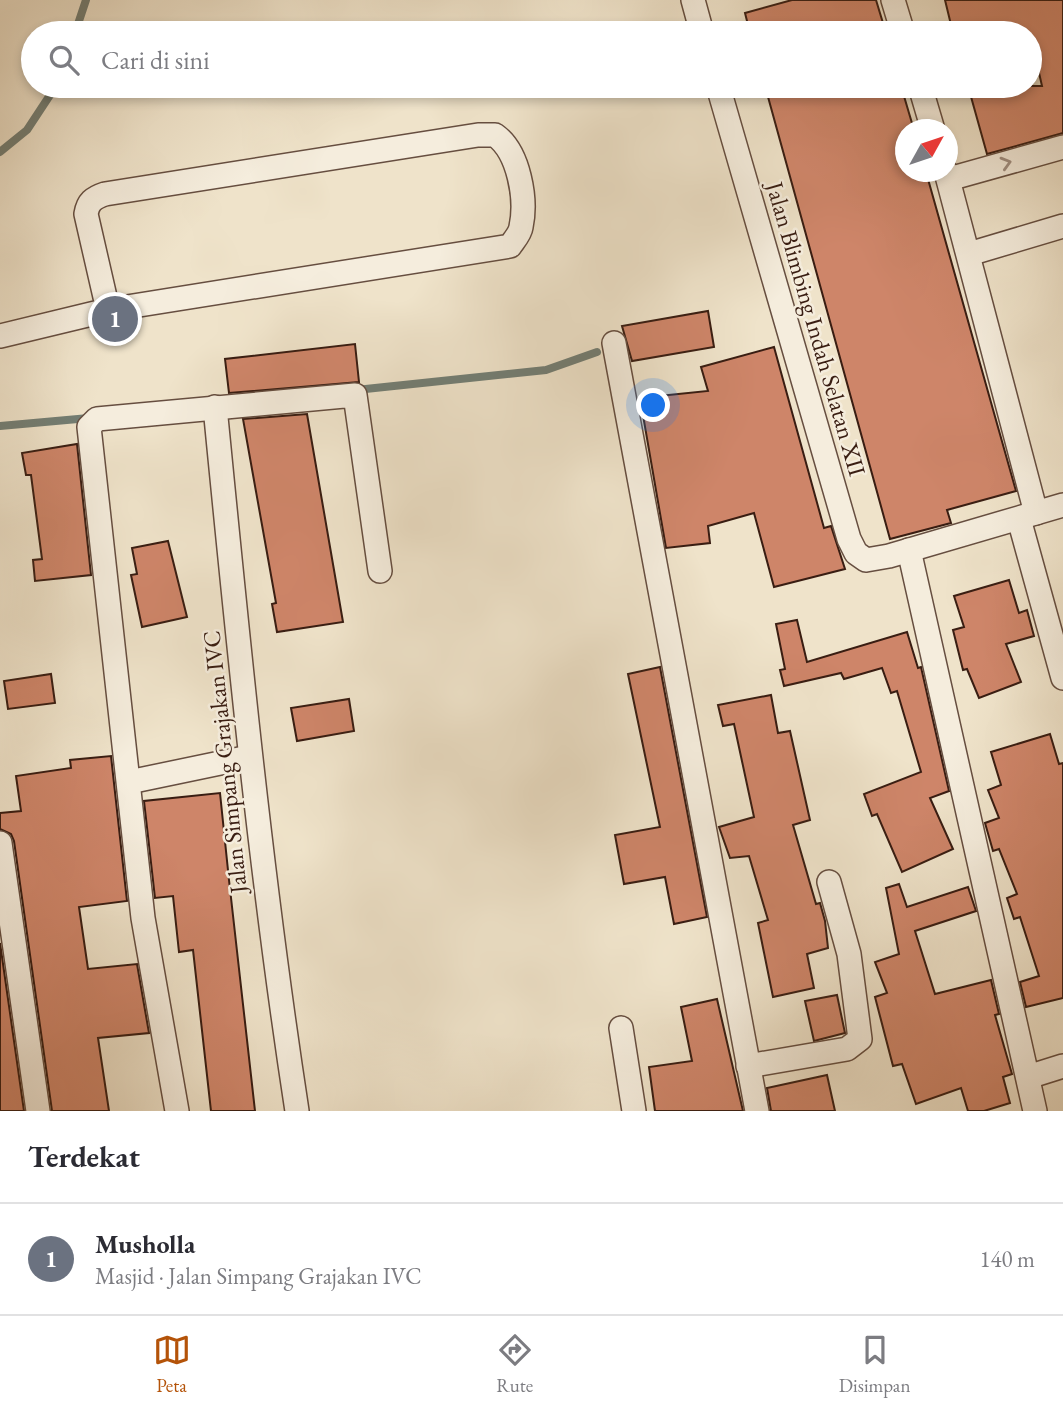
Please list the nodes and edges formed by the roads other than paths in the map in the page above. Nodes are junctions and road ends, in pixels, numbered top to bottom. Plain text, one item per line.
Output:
1 (693, 0) edge
2 (893, 0) edge
3 (699, 21) edge
4 (899, 21) edge
5 (721, 98) edge
6 (923, 98) edge
7 (930, 119) edge
8 (1063, 147) edge
9 (958, 173) edge
10 (950, 182) edge
11 (1063, 226) edge
12 (969, 254) junction
13 (108, 310) junction
14 (0, 336) edge
15 (614, 343) dead end
16 (215, 407) junction
17 (1063, 505) edge
18 (1027, 516) junction
19 (899, 553) junction
20 (380, 571) dead end
21 (1063, 678) edge
22 (249, 757) junction
23 (129, 782) junction
24 (0, 843) edge
25 (829, 883) dead end
26 (621, 1028) dead end
27 (748, 1066) junction
28 (1063, 1066) edge
29 (1028, 1077) junction
30 (38, 1111) edge
31 (177, 1111) edge
32 (297, 1111) edge
33 (634, 1111) edge
34 (757, 1111) edge
35 (1035, 1111) edge

1 - 3 street
2 - 4 street
5 - 19 street, Jalan Blimbing Indah Selatan XII
6 - 7 street
9 -> 8 street
10 - 12 street
11 - 12 street
12 - 18 street
13 - 13 street
13 - 14 street
15 - 27 street
16 - 20 street
16 - 22 street, Jalan Simpang Grajakan IVC
16 - 23 street
17 - 18 street
18 - 19 street
18 - 21 street
19 - 29 street
22 - 23 street
22 - 32 street, Jalan Simpang Grajakan IVC
23 - 31 street
24 - 30 street
25 - 27 street
26 - 33 street
27 - 34 street
28 - 29 street
29 - 35 street

